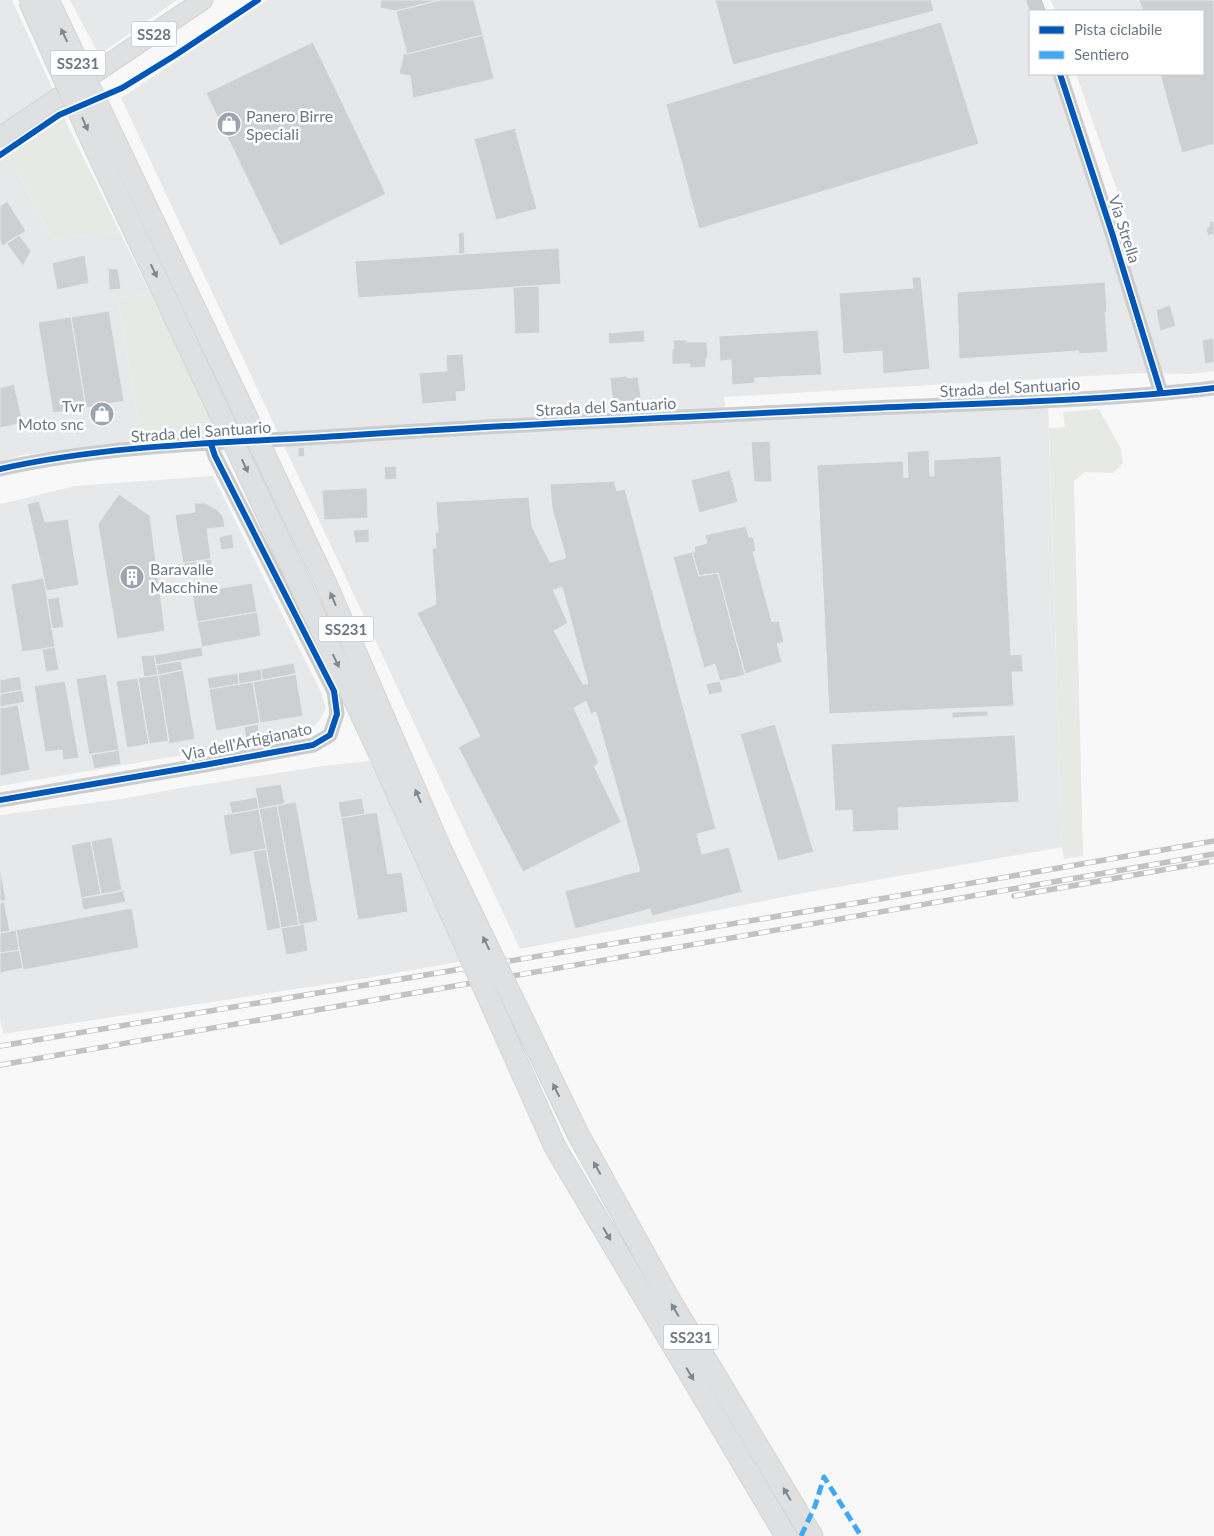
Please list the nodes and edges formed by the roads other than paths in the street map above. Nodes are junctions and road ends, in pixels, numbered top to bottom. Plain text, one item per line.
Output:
1 (29, 0) edge
2 (48, 0) edge
3 (203, 0) edge
4 (1060, 75) edge
5 (0, 137) edge
6 (1214, 388) edge
7 (1161, 393) junction
8 (211, 444) junction
9 (0, 470) edge
10 (0, 800) edge
11 (786, 1536) edge
12 (812, 1536) edge

1 -> 11 highway, SS231, bridge
12 -> 2 highway, SS231, bridge
3 - 5 main road, SS28
4 - 7 street, Via Strella
6 - 7 street, Strada del Santuario
7 - 8 street, Strada del Santuario
8 - 9 street, Strada del Santuario
8 - 10 street, Via dell'Artigianato

